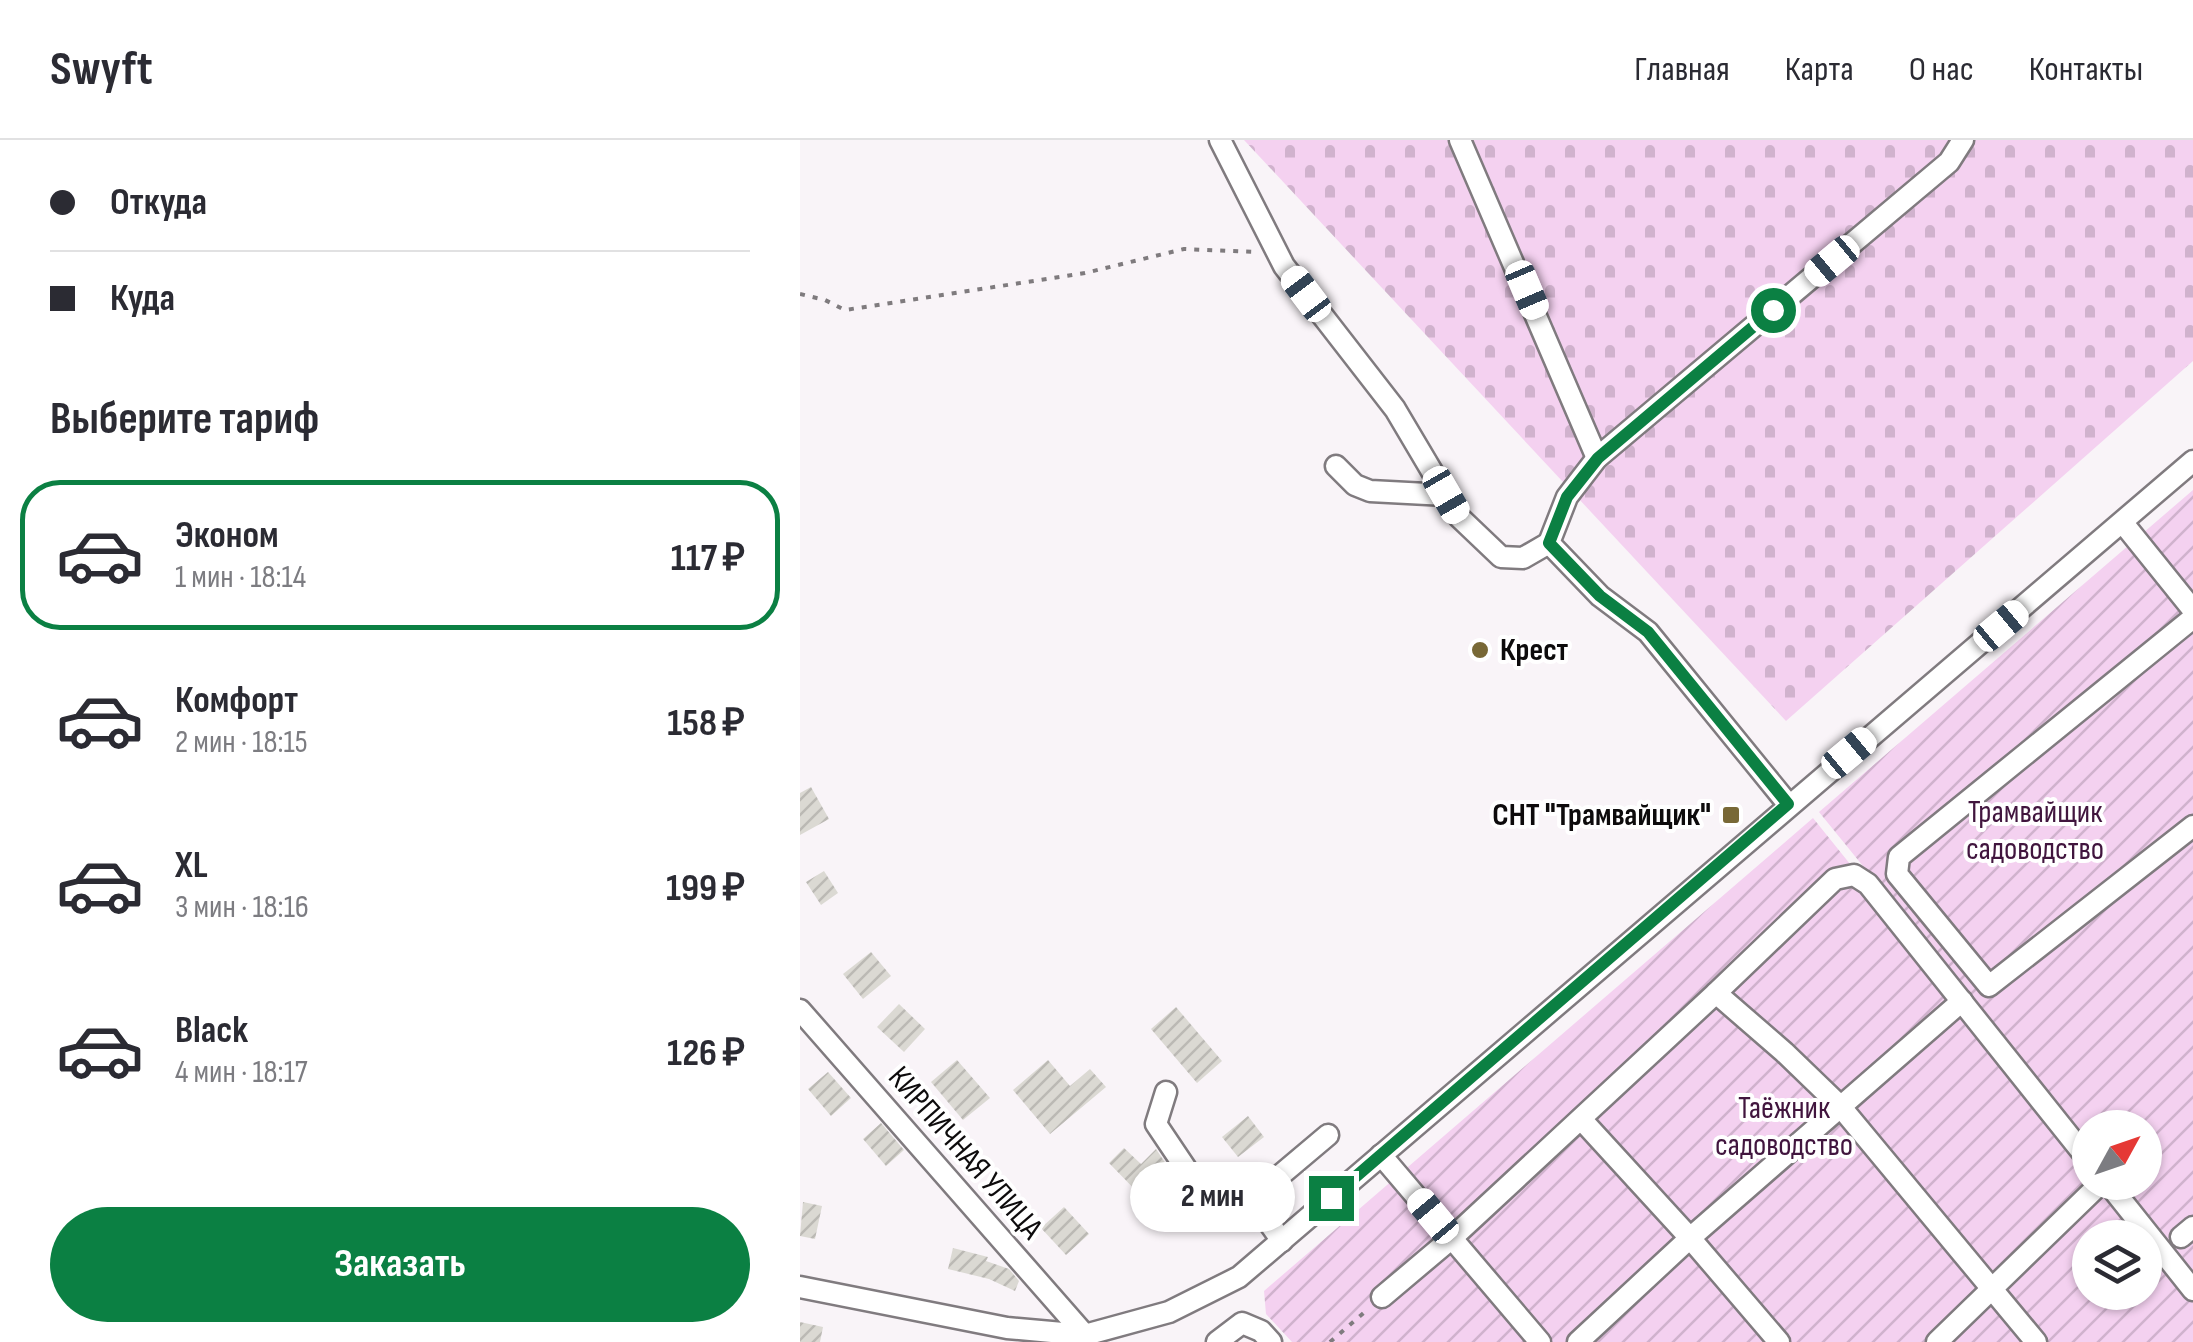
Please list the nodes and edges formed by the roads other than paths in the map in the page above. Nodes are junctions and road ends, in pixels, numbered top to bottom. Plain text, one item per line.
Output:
1 (1220, 140) edge
2 (1460, 140) edge
3 (1963, 140) edge
4 (1598, 458) junction
5 (2193, 460) edge
6 (1336, 466) dead end
7 (1446, 495) junction
8 (2123, 524) junction
9 (1549, 543) junction
10 (2193, 614) edge
11 (1788, 804) junction
12 (2193, 826) edge
13 (1716, 993) junction
14 (1962, 1001) junction
15 (800, 1010) edge
16 (1166, 1092) dead end
17 (1840, 1106) junction
18 (1581, 1119) junction
19 (1328, 1135) dead end
20 (2072, 1139) edge
21 (1381, 1155) junction
22 (1252, 1200) junction
23 (2085, 1200) edge
24 (2119, 1200) edge
25 (1452, 1238) junction
26 (1690, 1238) junction
27 (1282, 1240) junction
28 (800, 1287) edge
29 (1989, 1289) junction
30 (2193, 1290) edge
31 (1382, 1298) road end
32 (1005, 1335) edge
33 (1086, 1335) junction
34 (1218, 1342) edge
35 (1271, 1342) edge
36 (1540, 1342) edge
37 (1578, 1342) edge
38 (1779, 1342) edge
39 (1937, 1342) edge
40 (2036, 1342) edge

1 - 7 street
2 - 4 street
3 - 4 street
4 - 9 street
5 - 8 street
6 - 7 street
7 - 9 street
8 - 10 street
8 - 11 street
9 - 11 street
10 - 12 street
11 - 21 street
13 - 14 street
13 - 17 street
13 - 18 street
14 - 17 street
14 - 20 street
15 - 33 street, КИРПИЧНАЯ УЛИЦА
16 - 22 street
17 - 26 street
17 - 29 street
18 - 25 street
18 - 26 street
19 - 22 street
21 - 25 street
21 - 27 street
22 - 27 street
23 - 29 street
24 - 30 street
25 - 31 street
25 - 36 street
26 - 37 street
26 - 38 street
27 - 33 street
28 - 32 street
29 - 39 street
29 - 40 street
32 - 33 street
34 - 35 street

